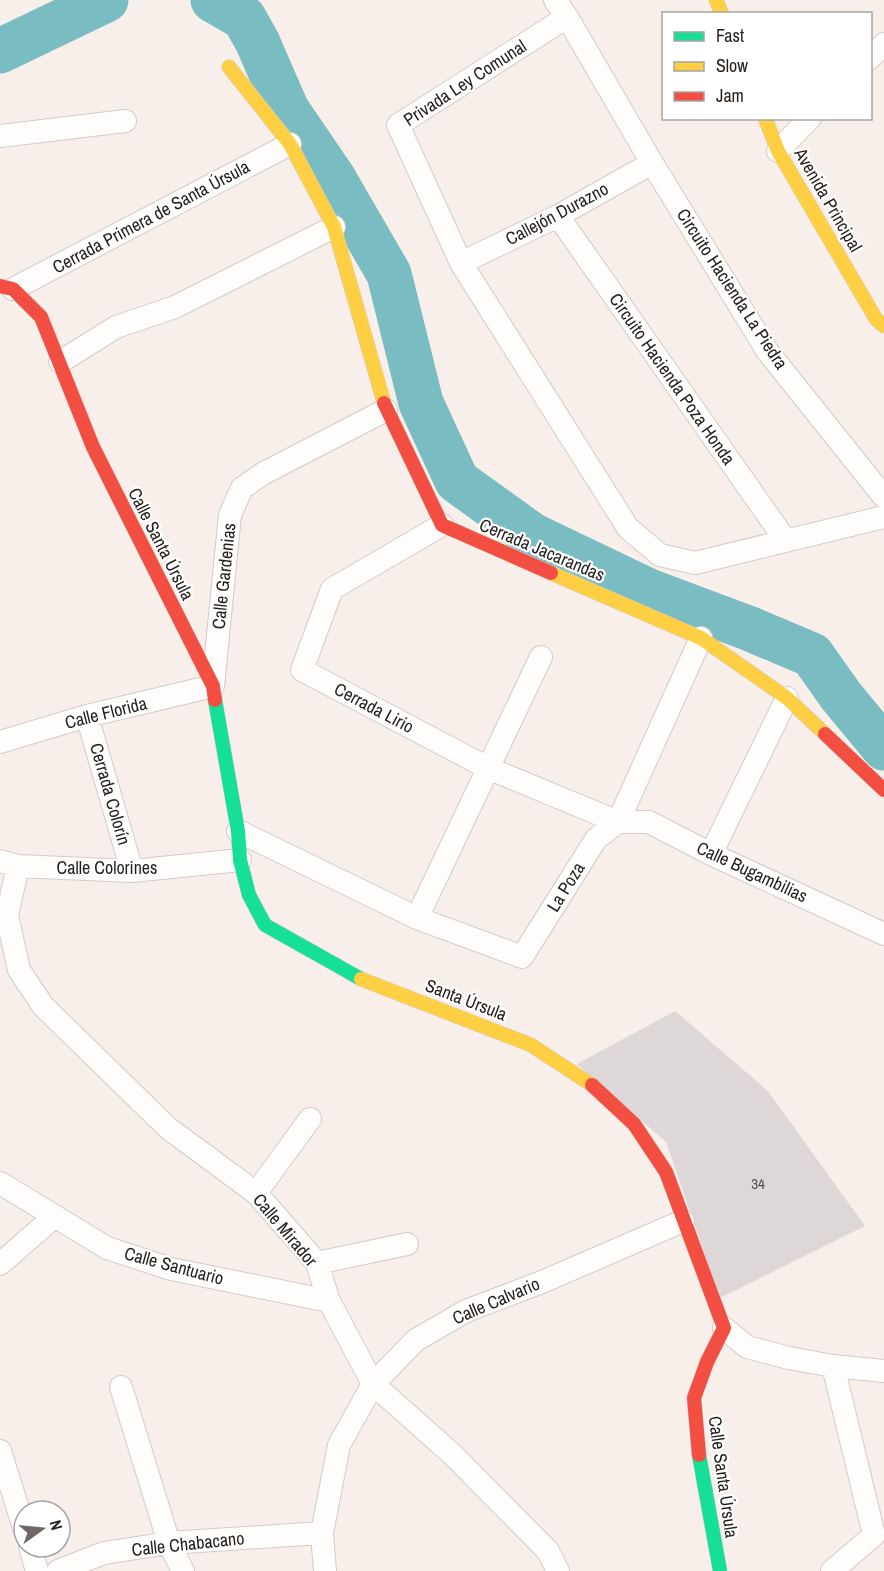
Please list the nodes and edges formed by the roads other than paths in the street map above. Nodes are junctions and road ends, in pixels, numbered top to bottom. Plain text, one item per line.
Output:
1 (561, 8) edge
2 (884, 44) edge
3 (872, 56) edge
4 (229, 67) dead end
5 (766, 120) edge
6 (808, 120) edge
7 (125, 121) dead end
8 (0, 136) edge
9 (290, 144) junction
10 (778, 151) junction
11 (652, 163) junction
12 (558, 216) junction
13 (334, 227) junction
14 (460, 263) junction
15 (6, 287) edge
16 (884, 326) edge
17 (60, 362) junction
18 (386, 410) junction
19 (884, 497) edge
20 (884, 517) edge
21 (442, 525) junction
22 (786, 541) junction
23 (701, 638) junction
24 (541, 657) dead end
25 (213, 686) junction
26 (787, 698) junction
27 (87, 716) junction
28 (0, 742) edge
29 (488, 768) junction
30 (884, 790) edge
31 (618, 822) junction
32 (238, 831) junction
33 (711, 854) junction
34 (240, 860) junction
35 (9, 863) edge
36 (62, 867) dead end
37 (132, 872) junction
38 (417, 918) junction
39 (884, 934) edge
40 (310, 1119) dead end
41 (0, 1183) edge
42 (256, 1193) junction
43 (55, 1216) junction
44 (683, 1221) junction
45 (407, 1244) dead end
46 (317, 1263) junction
47 (0, 1264) edge
48 (329, 1301) junction
49 (724, 1328) junction
50 (833, 1366) junction
51 (884, 1371) edge
52 (373, 1384) junction
53 (121, 1387) dead end
54 (0, 1451) edge
55 (15, 1499) edge
56 (322, 1533) junction
57 (169, 1543) junction
58 (58, 1571) edge
59 (183, 1571) edge
60 (325, 1571) edge
61 (558, 1571) edge
62 (720, 1571) edge
63 (832, 1571) edge

1 - 11 street, Circuito Hacienda La Piedra
1 - 14 street, Privada Ley Comunal
2 - 3 street
4 - 9 street
5 - 10 street, Avenida Principal
6 - 10 street
7 - 8 street
9 - 13 street
9 - 15 street, Cerrada Primera de Santa Úrsula
10 - 16 street, Avenida Principal
11 - 12 street, Callejón Durazno
11 - 19 street, Circuito Hacienda La Piedra
12 - 14 street, Callejón Durazno
12 - 22 street, Circuito Hacienda Poza Honda
13 - 17 street
13 - 18 street
14 - 22 street
15 - 17 street, Calle Santa Úrsula
17 - 25 street, Calle Santa Úrsula
18 - 21 street
18 - 25 street, Calle Gardenias
20 - 22 street
21 - 23 street, Cerrada Jacarandas
21 - 29 street, Cerrada Lirio
23 - 26 street, Cerrada Jacarandas
23 - 31 street
24 - 29 street
25 - 27 street, Calle Florida
25 - 32 street, Calle Santa Úrsula
26 - 30 street, Cerrada Jacarandas
26 - 33 street
27 - 28 street, Calle Florida
27 - 37 street, Cerrada Colorín
29 - 31 street, Cerrada Lirio
29 - 38 street
31 - 33 street, Calle Bugambilias
31 - 38 street, La Poza
32 - 34 street, Santa Úrsula
32 - 38 street
33 - 39 street, Calle Bugambilias
34 - 37 street, Calle Colorines
34 - 44 street, Santa Úrsula
35 - 36 street, Calle Colorines
35 - 37 street, Calle Colorines
35 - 42 street, Calle Mirador
40 - 42 street
41 - 43 street, Calle Santuario
42 - 46 street, Calle Mirador
43 - 47 street
43 - 48 street, Calle Santuario
44 - 49 street
44 - 52 street, Calle Calvario
45 - 46 street
46 - 48 street, Calle Mirador
48 - 52 street, Calle Mirador
49 - 50 street
49 - 62 street, Calle Santa Úrsula
50 - 51 street
50 - 63 street
52 - 56 street, Calle Calvario
52 - 61 street, Calle Mirador
53 - 57 street
54 - 55 street
56 - 57 street, Calle Chabacano
56 - 60 street, Calle Calvario
57 - 58 street, Calle Chabacano
57 - 59 street

